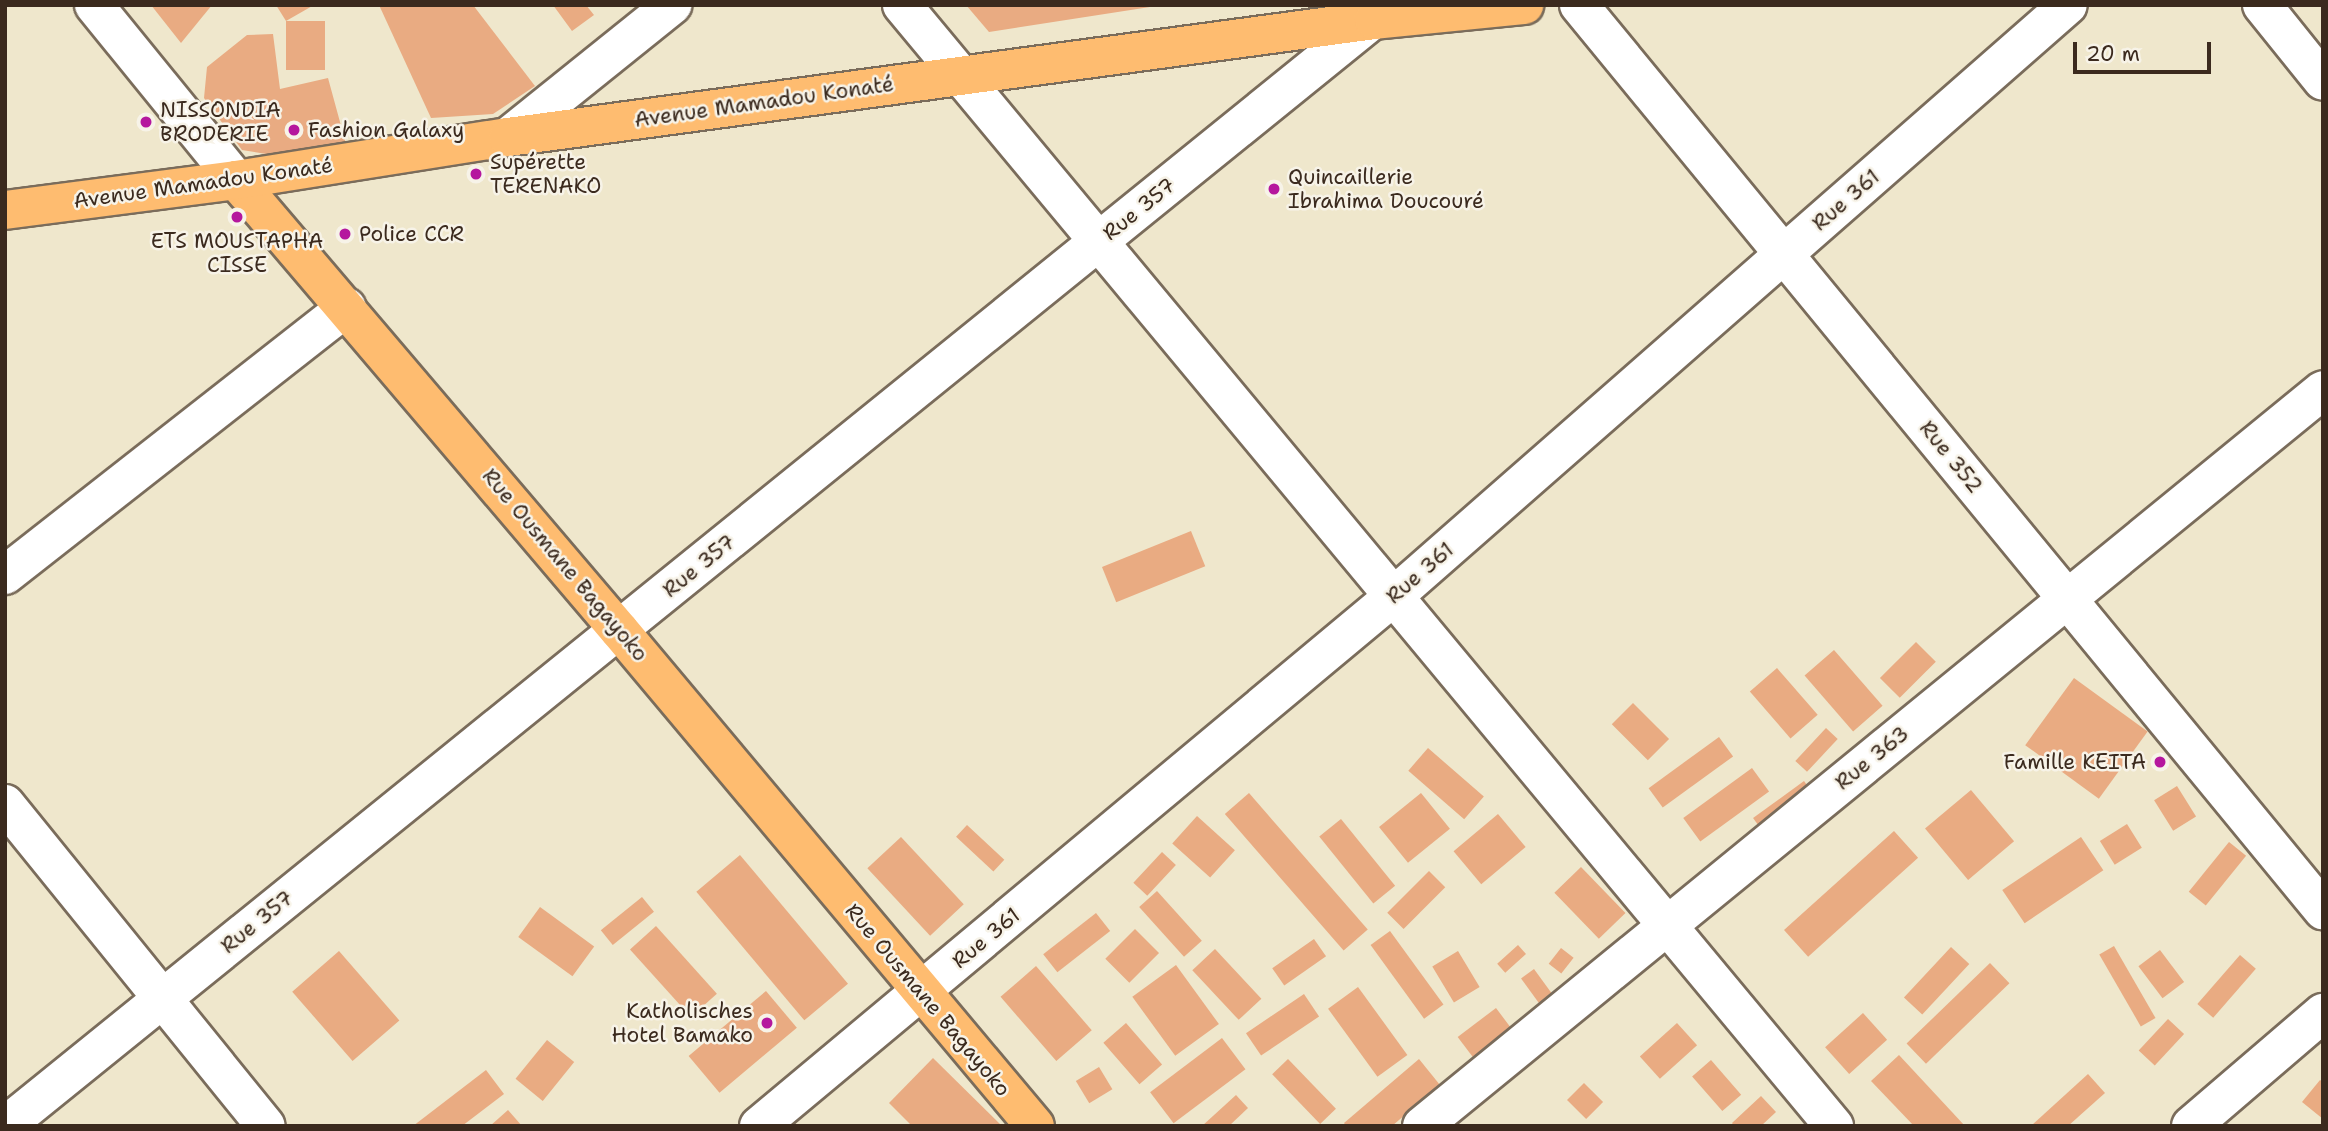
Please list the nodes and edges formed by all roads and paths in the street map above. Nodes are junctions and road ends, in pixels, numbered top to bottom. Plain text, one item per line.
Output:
1 (94, 5) edge
2 (672, 5) edge
3 (902, 5) edge
4 (1524, 5) edge
5 (1579, 5) edge
6 (2068, 5) edge
7 (2262, 5) edge
8 (1383, 13) edge
9 (961, 76) junction
10 (2323, 81) edge
11 (508, 137) junction
12 (236, 180) junction
13 (5, 210) edge
14 (1099, 242) junction
15 (1784, 254) junction
16 (347, 307) junction
17 (2323, 390) edge
18 (5, 575) edge
19 (1394, 596) junction
20 (2068, 600) junction
21 (619, 630) junction
22 (5, 804) edge
23 (2323, 909) edge
24 (1666, 924) junction
25 (921, 992) junction
26 (163, 998) junction
27 (2323, 1013) edge
28 (5, 1126) edge
29 (266, 1126) edge
30 (759, 1126) edge
31 (1035, 1126) edge
32 (1422, 1126) edge
33 (1834, 1126) edge
34 (2191, 1126) edge

1 - 12 street, Rue Ousmane Bagayoko
2 - 11 street
3 - 9 street
4 - 8 main road, Avenue Mamadou Konaté
5 - 15 street, Rue 352
6 - 15 street, Rue 361
7 - 10 street
8 - 9 main road, Avenue Mamadou Konaté
8 - 14 street, Rue 357
9 - 11 main road, Avenue Mamadou Konaté
9 - 14 street
11 - 12 main road, Avenue Mamadou Konaté
12 - 13 main road, Avenue Mamadou Konaté
12 - 16 main road, Rue Ousmane Bagayoko
14 - 19 street
14 - 21 street, Rue 357
15 - 19 street, Rue 361
15 - 20 street, Rue 352
16 - 18 street
16 - 21 main road, Rue Ousmane Bagayoko
17 - 20 street, Rue 363
19 - 24 street
19 - 25 street, Rue 361
20 - 23 street, Rue 352
20 - 24 street, Rue 363
21 - 25 main road, Rue Ousmane Bagayoko
21 - 26 street, Rue 357
22 - 26 street
24 - 32 street, Rue 363
24 - 33 street
25 - 30 street, Rue 361
25 - 31 main road, Rue Ousmane Bagayoko
26 - 28 street, Rue 357
26 - 29 street
27 - 34 street

